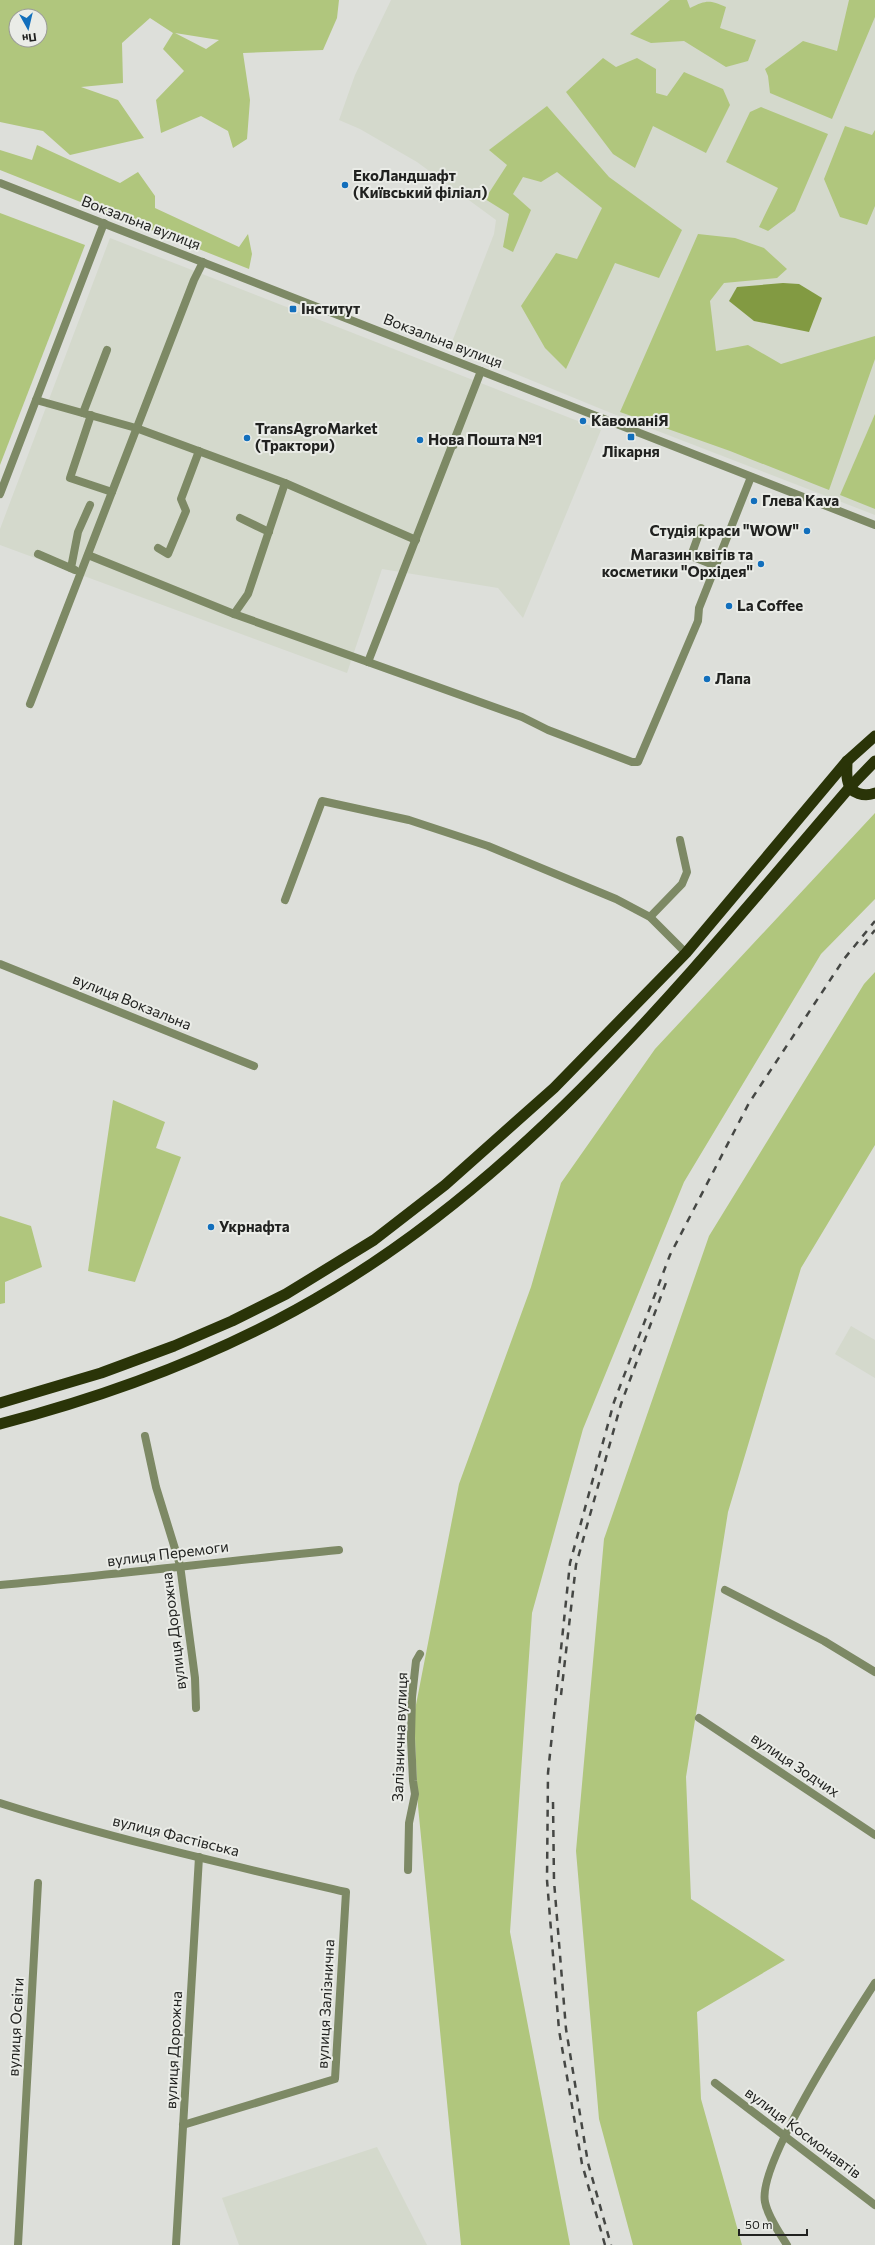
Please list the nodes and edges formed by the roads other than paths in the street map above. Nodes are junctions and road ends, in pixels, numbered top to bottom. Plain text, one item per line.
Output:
1 (0, 183) edge
2 (104, 223) junction
3 (203, 262) junction
4 (107, 350) dead end
5 (481, 371) junction
6 (36, 400) junction
7 (87, 414) junction
8 (136, 428) junction
9 (439, 439) dead end
10 (454, 445) junction
11 (199, 451) junction
12 (751, 477) junction
13 (285, 483) junction
14 (112, 492) junction
15 (0, 494) edge
16 (90, 505) dead end
17 (240, 518) dead end
18 (875, 525) edge
19 (701, 528) dead end
20 (269, 532) junction
21 (416, 540) junction
22 (158, 548) dead end
23 (38, 554) dead end
24 (88, 555) junction
25 (716, 566) junction
26 (71, 568) junction
27 (82, 572) junction
28 (234, 614) junction
29 (368, 662) junction
30 (30, 704) dead end
31 (875, 736) edge
32 (875, 761) edge
33 (848, 762) junction
34 (850, 787) junction
35 (875, 793) edge
36 (680, 840) dead end
37 (285, 900) dead end
38 (650, 918) junction
39 (686, 952) junction
40 (0, 964) edge
41 (254, 1066) dead end
42 (0, 1403) edge
43 (0, 1424) edge
44 (145, 1436) dead end
45 (340, 1550) dead end
46 (180, 1565) junction
47 (0, 1585) edge
48 (725, 1590) dead end
49 (420, 1654) dead end
50 (875, 1672) edge
51 (196, 1708) dead end
52 (699, 1718) dead end
53 (0, 1802) edge
54 (875, 1835) edge
55 (199, 1857) junction
56 (408, 1870) dead end
57 (38, 1883) dead end
58 (346, 1892) joint
59 (875, 1983) edge
60 (714, 2083) dead end
61 (183, 2125) junction
62 (783, 2136) junction
63 (875, 2205) edge
64 (18, 2245) edge
65 (176, 2245) edge
66 (787, 2245) edge

1 - 2 street, Вокзальна вулиця
2 - 3 street, Вокзальна вулиця
2 - 6 street
3 - 5 street, Вокзальна вулиця
3 - 8 street
4 - 7 street
5 - 10 street
5 - 12 street, Вокзальна вулиця
6 - 7 street
6 - 15 street
7 - 8 street
7 - 14 street
8 - 11 street
8 - 14 street
9 - 10 street
10 - 21 street
11 - 13 street
11 - 22 street
12 - 18 street, Вокзальна вулиця
12 - 25 street
13 - 20 street
13 - 21 street
14 - 24 street
16 - 26 street
17 - 20 street
19 - 25 street
20 - 28 street
21 - 29 street
23 - 26 street
24 - 27 street
24 - 28 street
25 - 29 street
26 - 27 street
27 - 30 street
28 - 29 street
31 - 33 highway
32 - 34 highway
33 - 34 highway
33 - 39 highway
34 - 35 highway
34 - 43 highway
36 - 38 street
37 - 38 street
38 - 39 street
39 - 42 highway
40 - 41 street, вулиця Вокзальна
44 - 46 street, вулиця Дорожна
45 - 46 street, вулиця Перемоги
46 - 47 street, вулиця Перемоги
46 - 51 street, вулиця Дорожна
48 - 50 street
49 - 56 street, Залізнична вулиця
52 - 54 street, вулиця Зодчих
53 - 55 street, вулиця Фастівська
55 - 58 street, вулиця Фастівська
55 - 61 street, вулиця Дорожна
57 - 64 street, вулиця Освіти
58 - 61 street, вулиця Залізнична
59 - 62 street
60 - 62 street, вулиця Космонавтів
61 - 65 street, вулиця Дорожна
62 - 63 street, вулиця Космонавтів
62 - 66 street

